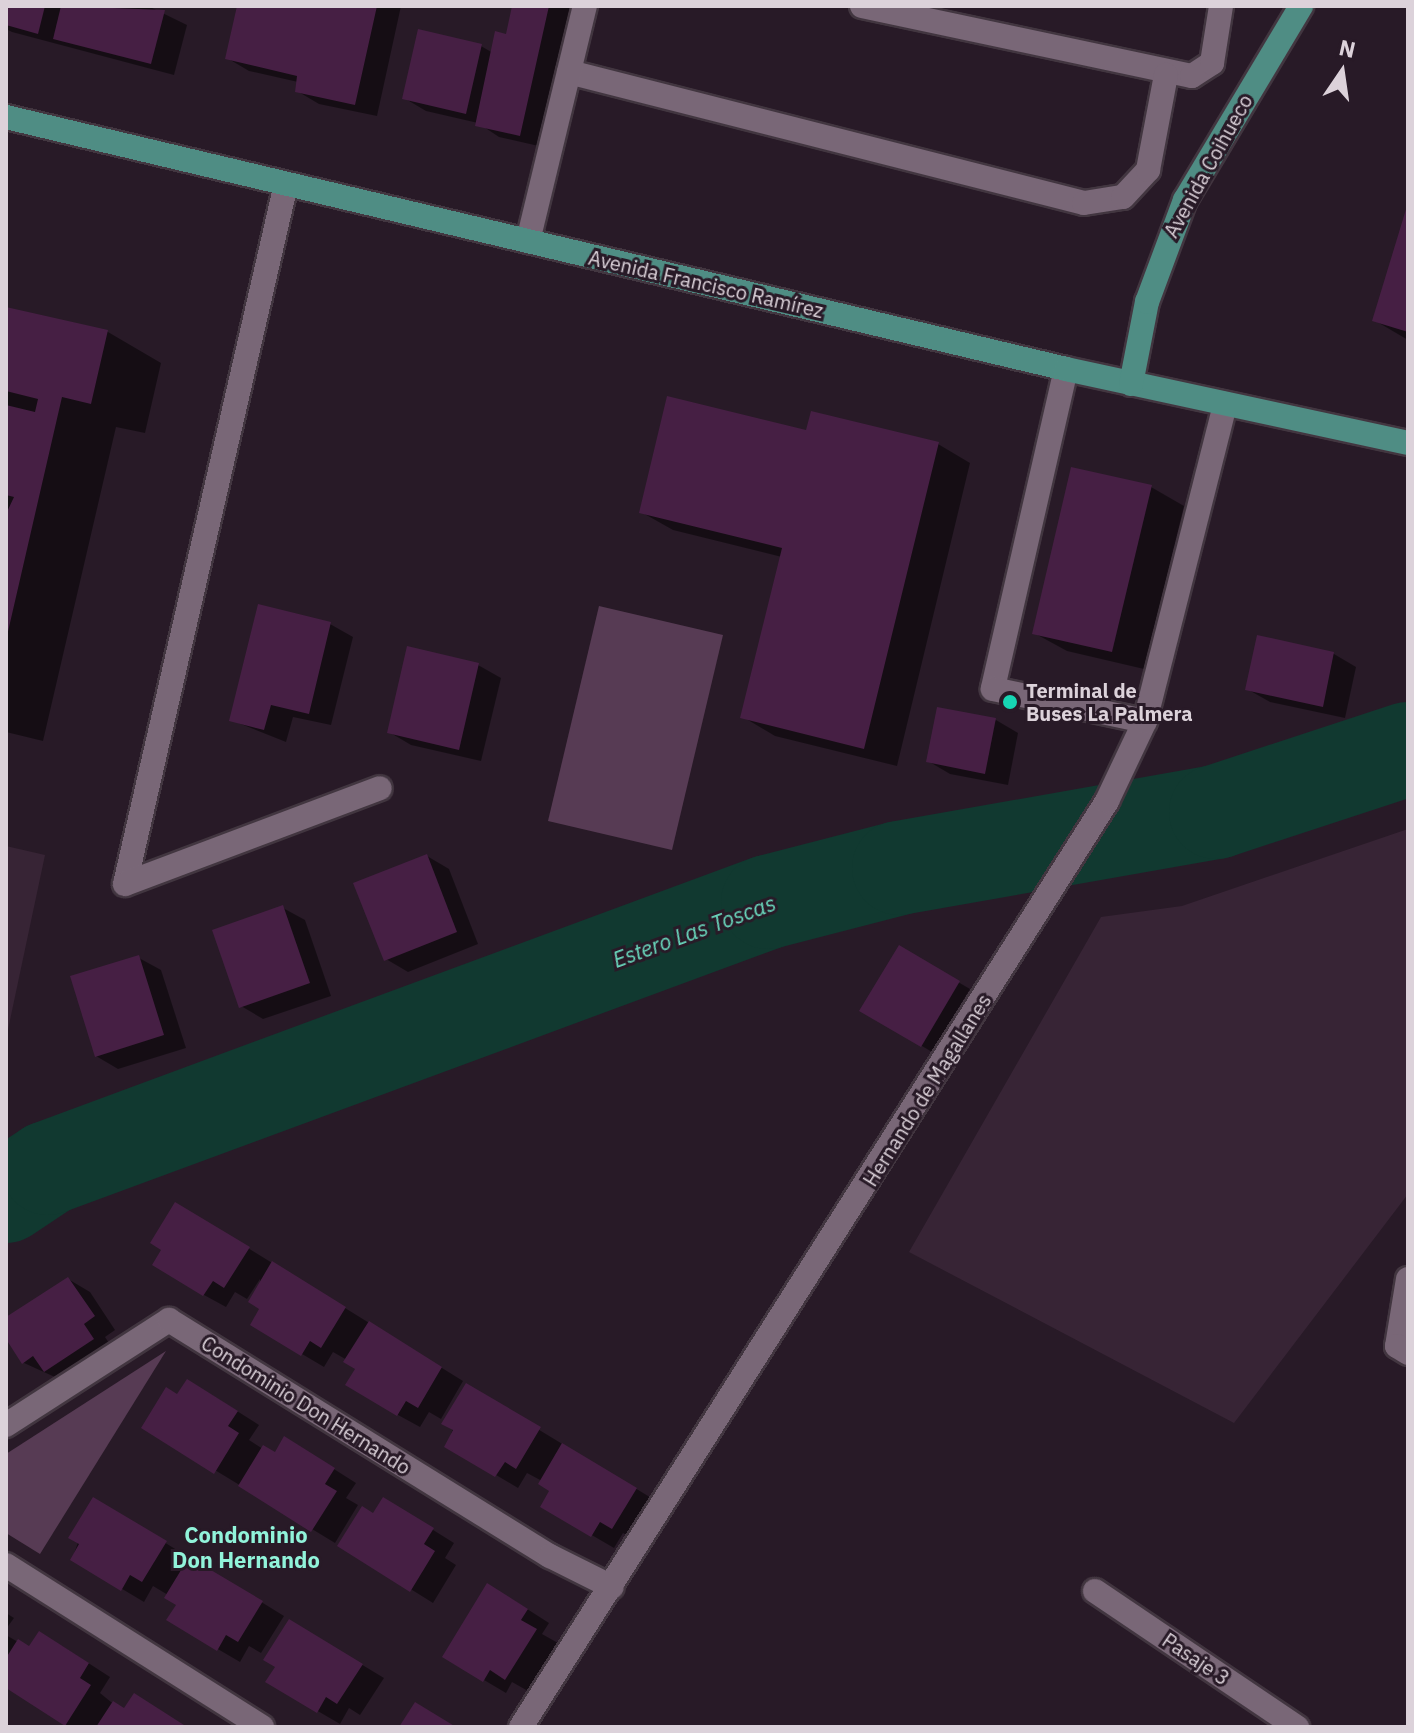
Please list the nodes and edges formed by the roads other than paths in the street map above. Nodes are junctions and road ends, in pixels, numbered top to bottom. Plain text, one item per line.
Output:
1 (585, 6) edge
2 (862, 6) edge
3 (1221, 6) edge
4 (1301, 6) edge
5 (569, 72) junction
6 (1166, 75) junction
7 (6, 117) edge
8 (286, 184) junction
9 (528, 241) junction
10 (1066, 369) junction
11 (1131, 384) junction
12 (1225, 404) junction
13 (1408, 443) edge
14 (1145, 721) junction
15 (380, 788) dead end
16 (1408, 1279) edge
17 (1403, 1349) edge
18 (6, 1425) edge
19 (6, 1565) edge
20 (612, 1587) junction
21 (1095, 1591) dead end
22 (262, 1727) edge
23 (521, 1727) edge
24 (1297, 1727) edge

1 - 5 street
2 - 6 street
3 - 6 street
4 - 11 main road, Avenida Coihueco
5 - 6 street
5 - 9 street
7 - 8 main road, Avenida Francisco Ramírez
8 - 9 main road, Avenida Francisco Ramírez
8 - 15 street
9 - 10 main road, Avenida Francisco Ramírez
10 - 11 main road, Avenida Francisco Ramírez
10 - 14 street
11 - 12 main road, Avenida Francisco Ramírez
12 - 13 main road, Avenida Francisco Ramírez
12 - 14 street, Hernando de Magallanes
14 - 20 street, Hernando de Magallanes
16 - 17 street
18 - 20 street, Condominio Don Hernando
19 - 22 street
20 - 23 street, Hernando de Magallanes
21 - 24 street, Pasaje 3

